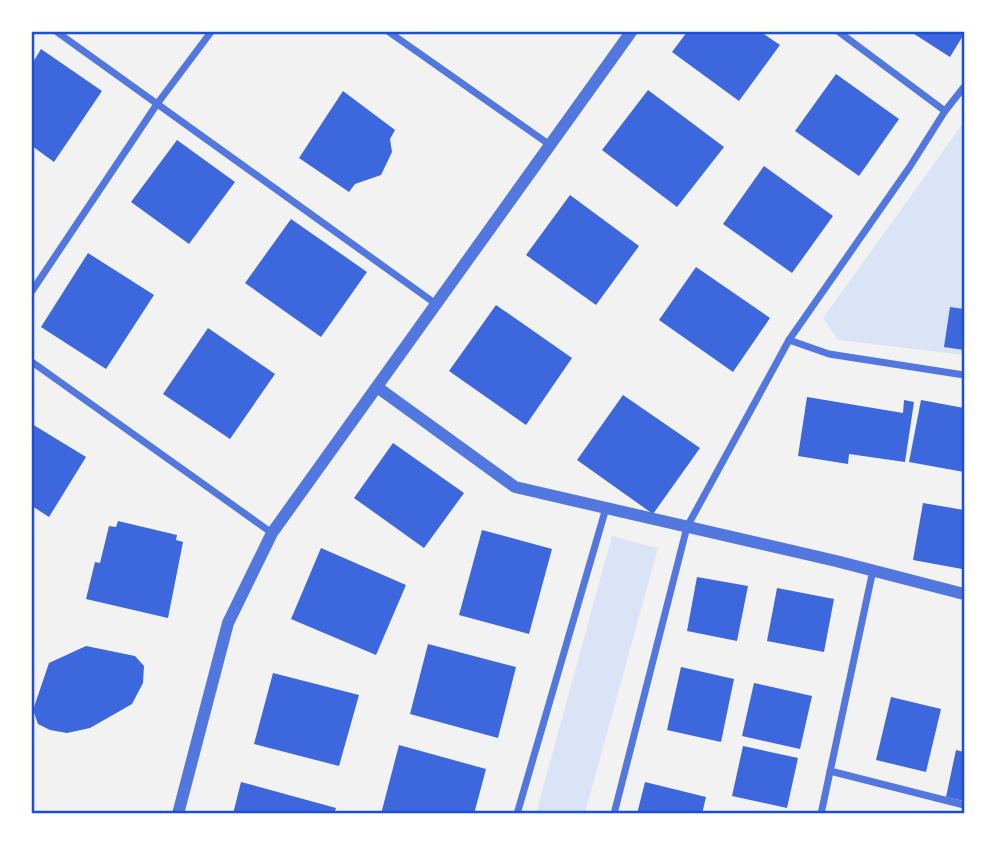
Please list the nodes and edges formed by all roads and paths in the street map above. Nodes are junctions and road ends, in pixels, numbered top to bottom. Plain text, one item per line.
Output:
1 (57, 32) edge
2 (211, 32) edge
3 (389, 32) edge
4 (631, 32) edge
5 (839, 32) edge
6 (964, 87) edge
7 (157, 104) junction
8 (945, 111) junction
9 (550, 145) junction
10 (32, 291) edge
11 (436, 304) junction
12 (789, 340) junction
13 (32, 362) edge
14 (964, 375) edge
15 (377, 387) junction
16 (606, 508) junction
17 (687, 527) junction
18 (272, 533) junction
19 (873, 570) junction
20 (964, 594) edge
21 (830, 771) junction
22 (964, 805) edge
23 (178, 814) edge
24 (517, 814) edge
25 (614, 814) edge
26 (821, 814) edge

1 - 7 street
2 - 7 street
3 - 9 street
4 - 9 street
5 - 8 street
6 - 8 street
7 - 10 street
7 - 11 street
8 - 12 street
9 - 11 street
11 - 15 street
12 - 14 street
12 - 17 street
13 - 18 street
15 - 16 street
15 - 18 street
16 - 17 street
16 - 24 street
17 - 19 street
17 - 25 street
18 - 23 street
19 - 20 street
19 - 21 street
21 - 22 street
21 - 26 street

